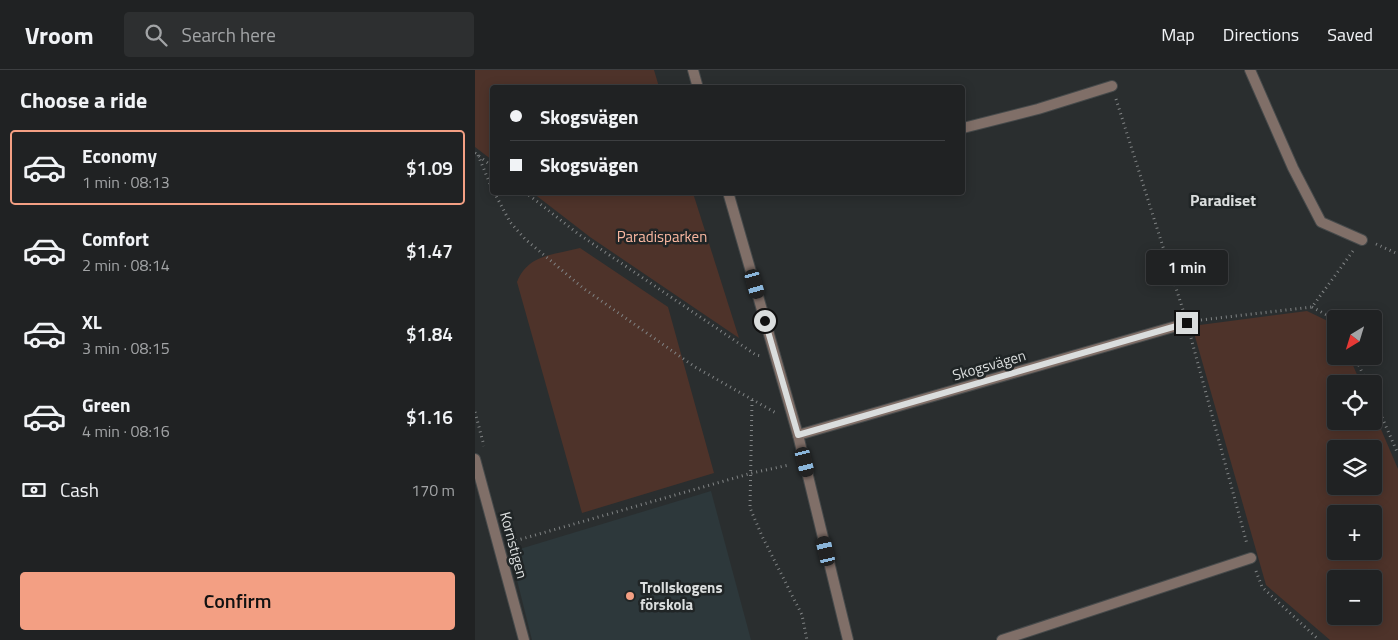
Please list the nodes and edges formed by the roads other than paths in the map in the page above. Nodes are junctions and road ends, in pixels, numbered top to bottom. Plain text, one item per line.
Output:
1 (693, 70) edge
2 (1251, 70) edge
3 (697, 85) edge
4 (1112, 86) dead end
5 (965, 127) edge
6 (731, 195) edge
7 (1362, 240) road end
8 (1187, 323) road end
9 (798, 435) junction
10 (475, 459) edge
11 (1251, 558) road end
12 (524, 640) edge
13 (848, 640) edge
14 (1002, 640) edge

1 - 3 street
2 - 7 street
4 - 5 street
6 - 9 street
8 - 9 street, Skogsvägen
9 - 13 street
10 - 12 street, Kornstigen
11 - 14 street

